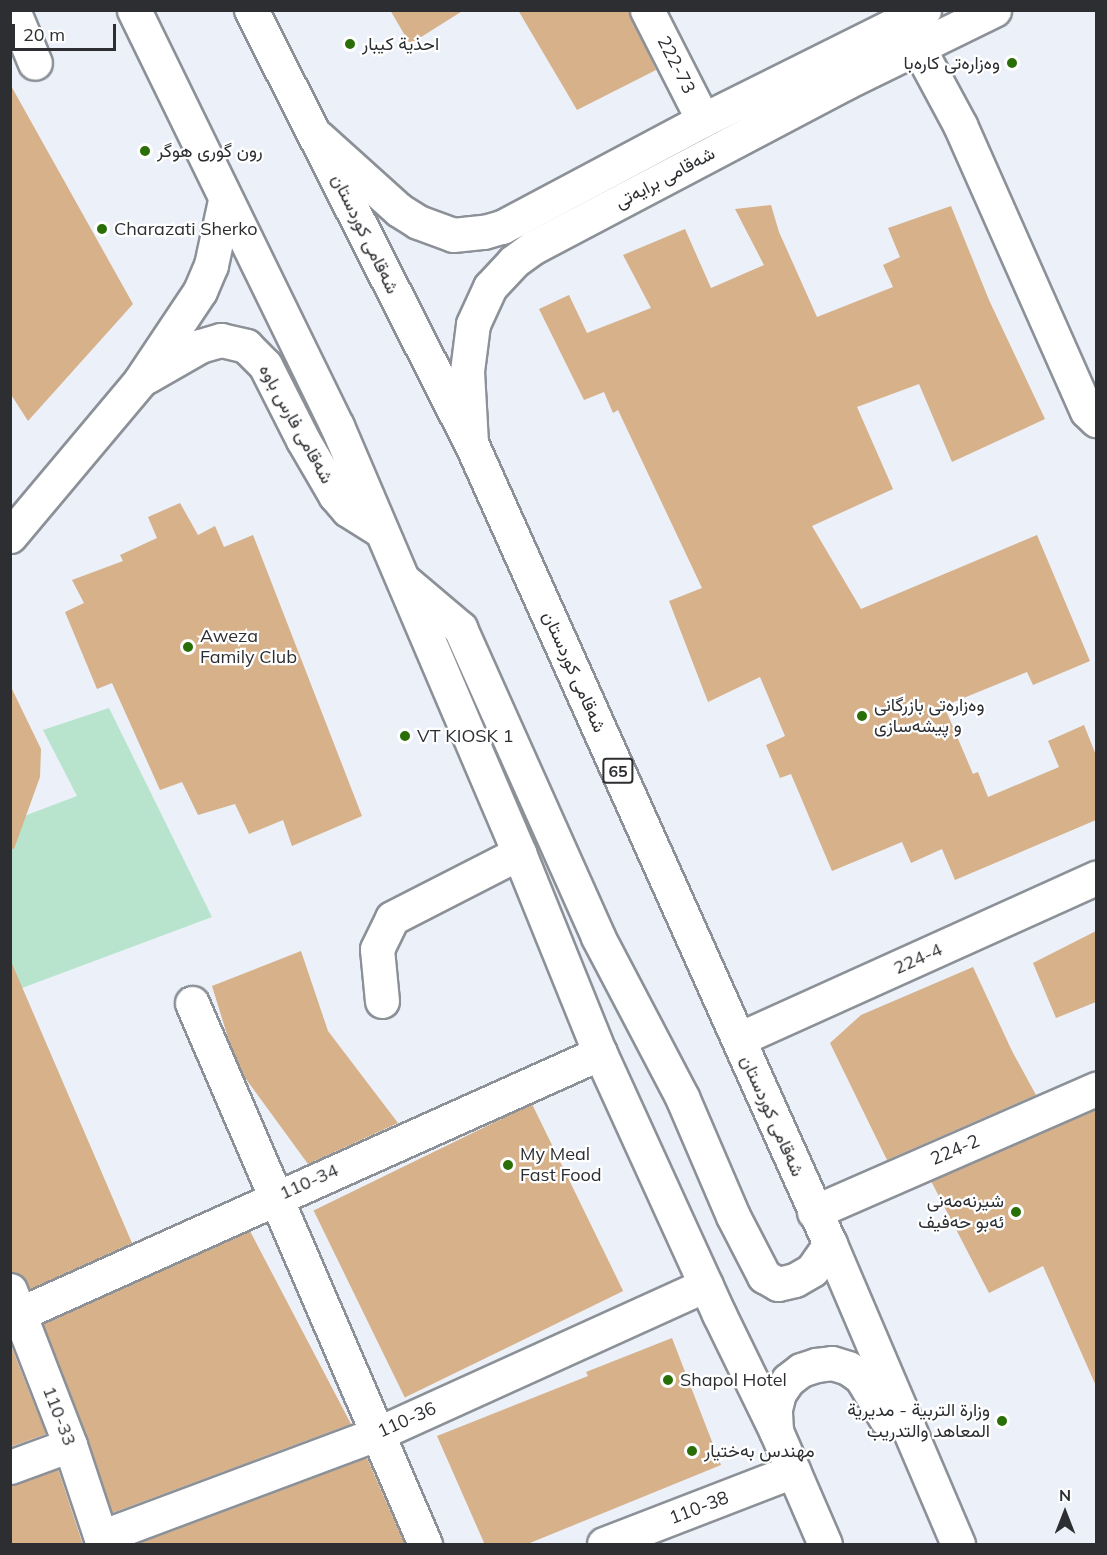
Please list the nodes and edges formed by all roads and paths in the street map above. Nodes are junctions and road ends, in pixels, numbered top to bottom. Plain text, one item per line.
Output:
1 (13, 10) edge
2 (134, 10) edge
3 (251, 10) edge
4 (647, 10) edge
5 (924, 10) edge
6 (993, 10) edge
7 (918, 47) junction
8 (35, 63) dead end
9 (704, 120) junction
10 (318, 137) junction
11 (719, 149) junction
12 (225, 200) junction
13 (140, 381) junction
14 (1096, 420) edge
15 (471, 443) junction
16 (381, 531) junction
17 (10, 536) edge
18 (401, 578) junction
19 (519, 853) junction
20 (1096, 878) edge
21 (382, 1001) dead end
22 (192, 1003) dead end
23 (739, 1039) junction
24 (600, 1053) junction
25 (1096, 1089) edge
26 (276, 1197) junction
27 (814, 1212) junction
28 (830, 1244) junction
29 (706, 1285) junction
30 (15, 1302) edge
31 (776, 1431) junction
32 (377, 1434) junction
33 (70, 1445) junction
34 (10, 1467) edge
35 (793, 1471) junction
36 (932, 1483) junction
37 (102, 1541) edge
38 (425, 1545) edge
39 (604, 1545) edge
40 (825, 1545) edge
41 (958, 1545) edge

1 - 8 main road
2 - 12 main road
3 - 10 main road, شەقامی کوردستان / 65
4 - 9 main road, 222-73
5 - 9 main road, شەقامی برایەتی
6 - 7 main road, شەقامی برایەتی
7 - 11 main road, شەقامی برایەتی
7 - 14 main road
9 - 10 main road, شەقامی برایەتی
9 - 11 main road, 222-73
10 - 15 main road, شەقامی کوردستان / 65
11 - 15 main road, شەقامی برایەتی
12 - 13 main road, شەقامی فارس باوە
12 - 16 main road
13 - 16 main road, شەقامی فارس باوە
13 - 17 main road, شەقامی فارس باوە
15 - 23 main road, شەقامی کوردستان / 65
16 - 18 main road
18 - 19 main road
18 - 28 main road
19 - 21 main road
19 - 24 main road
20 - 23 main road, 224-4
22 - 26 main road
23 - 27 main road, شەقامی کوردستان / 65
24 - 26 main road, 110-34
24 - 29 main road
25 - 27 main road, 224-2
26 - 30 main road, 110-34
26 - 32 main road
27 - 28 main road, شەقامی کوردستان / 65
28 - 36 main road, شەقامی کوردستان / 65
29 - 31 main road
29 - 32 main road, 110-36
30 - 33 main road, 110-33
31 - 35 main road
31 - 36 main road
32 - 37 main road, 110-36
32 - 38 main road
33 - 34 main road
33 - 37 main road, 110-33
35 - 39 main road, 110-38
35 - 40 main road
36 - 41 main road, شەقامی کوردستان / 65

